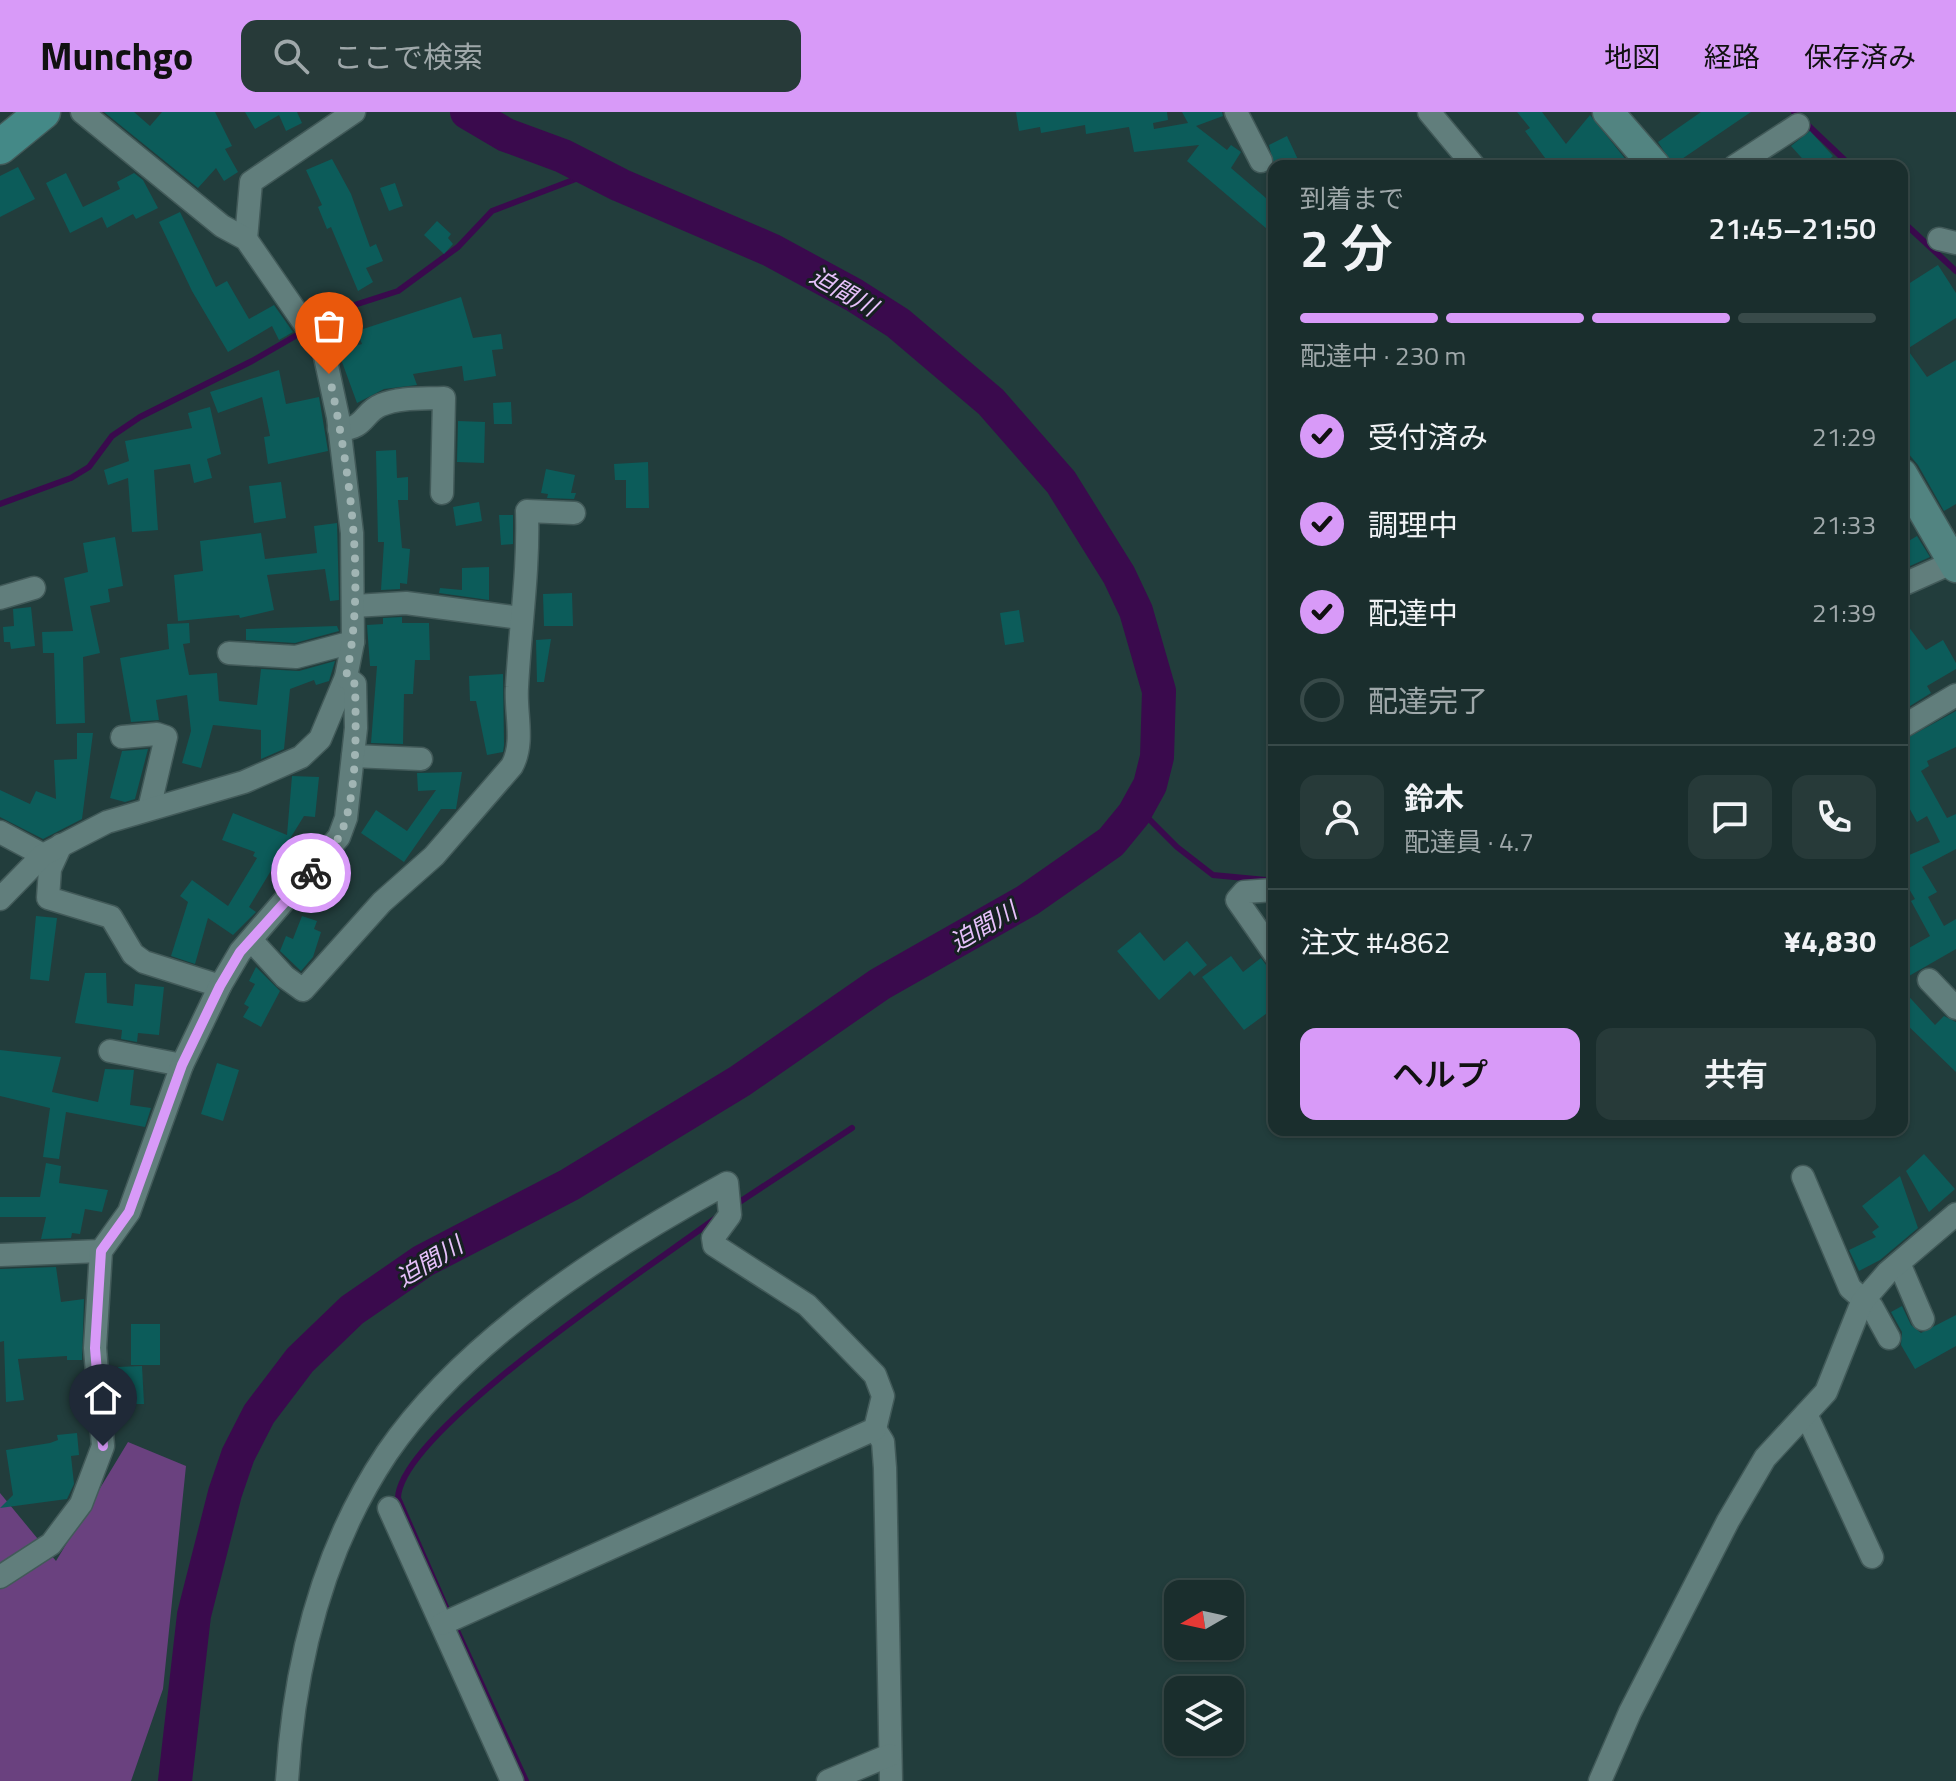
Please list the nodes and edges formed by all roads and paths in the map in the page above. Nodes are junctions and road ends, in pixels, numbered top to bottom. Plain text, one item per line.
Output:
1 (43, 112) edge
2 (82, 112) edge
3 (354, 112) edge
4 (1236, 112) edge
5 (1429, 112) edge
6 (1608, 112) edge
7 (1798, 125) dead end
8 (0, 147) edge
9 (1469, 160) edge
10 (1650, 160) edge
11 (1744, 160) edge
12 (1261, 161) dead end
13 (246, 239) junction
14 (339, 429) junction
15 (1908, 484) edge
16 (442, 493) dead end
17 (574, 513) dead end
18 (1955, 563) edge
19 (1908, 583) edge
20 (34, 588) dead end
21 (0, 598) edge
22 (354, 606) junction
23 (521, 618) junction
24 (353, 642) junction
25 (229, 653) dead end
26 (346, 677) junction
27 (1956, 695) edge
28 (1908, 723) edge
29 (122, 737) dead end
30 (353, 756) junction
31 (421, 759) dead end
32 (149, 809) junction
33 (0, 832) edge
34 (52, 850) junction
35 (1268, 890) edge
36 (0, 899) edge
37 (251, 940) junction
38 (1268, 944) edge
39 (1929, 980) dead end
40 (220, 986) junction
41 (1956, 1008) edge
42 (110, 1051) dead end
43 (182, 1065) junction
44 (1803, 1177) dead end
45 (1956, 1214) edge
46 (101, 1251) junction
47 (0, 1255) edge
48 (1899, 1263) junction
49 (1862, 1302) junction
50 (1923, 1319) dead end
51 (1889, 1338) dead end
52 (1806, 1414) junction
53 (875, 1429) junction
54 (389, 1508) dead end
55 (1872, 1557) dead end
56 (0, 1577) edge
57 (442, 1624) junction
58 (890, 1755) junction
59 (287, 1781) edge
60 (512, 1781) edge
61 (828, 1781) edge
62 (891, 1781) edge
63 (1600, 1781) edge

1 - 8 main road
2 - 13 street
3 - 13 street
4 - 12 street
5 - 9 street
6 - 10 street
7 - 11 street
13 - 14 street
14 - 16 street
14 - 22 street
15 - 18 street
17 - 23 street
18 - 19 street
20 - 21 street
22 - 23 street
22 - 24 street
23 - 37 street
24 - 25 street
24 - 26 street
26 - 30 street
26 - 32 street
27 - 28 street
29 - 32 street
30 - 31 street
30 - 37 street
32 - 34 street
33 - 34 street
34 - 36 street
34 - 40 street
35 - 38 street
37 - 40 street
39 - 41 street
40 - 43 street
42 - 43 street
43 - 46 street
44 - 49 street
45 - 48 street
46 - 47 street
46 - 56 street
48 - 49 street
48 - 50 street
49 - 51 street
49 - 52 street
52 - 55 street
52 - 63 street
53 - 57 street
53 - 58 street
53 - 59 street
54 - 57 street
57 - 60 street
58 - 61 street
58 - 62 street

